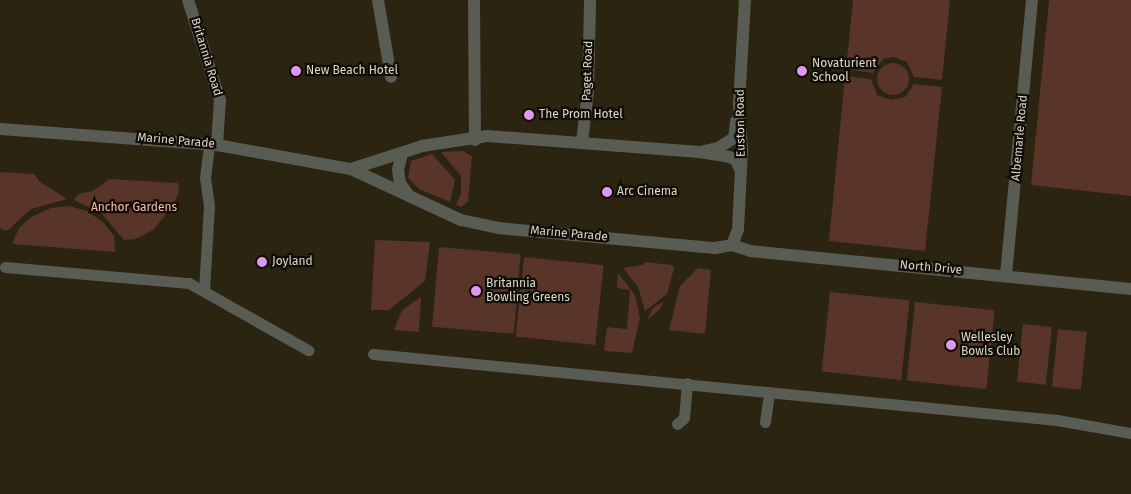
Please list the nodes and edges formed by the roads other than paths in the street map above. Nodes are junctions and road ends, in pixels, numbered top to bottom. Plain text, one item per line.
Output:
1 (188, 0) edge
2 (378, 0) edge
3 (474, 0) edge
4 (590, 0) edge
5 (745, 0) edge
6 (1032, 0) edge
7 (391, 78) dead end
8 (739, 104) junction
9 (0, 129) edge
10 (475, 140) junction
11 (582, 142) junction
12 (213, 144) junction
13 (699, 152) junction
14 (402, 154) junction
15 (351, 169) junction
16 (741, 172) junction
17 (410, 198) junction
18 (732, 245) junction
19 (5, 267) dead end
20 (1006, 275) junction
21 (1131, 289) edge
22 (204, 290) junction
23 (308, 350) dead end
24 (373, 354) dead end
25 (688, 383) junction
26 (769, 392) junction
27 (765, 422) dead end
28 (677, 424) dead end
29 (1131, 433) edge

1 - 12 street, Britannia Road
2 - 7 street
3 - 10 street
4 - 11 street, Paget Road
5 - 8 street, Euston Road
6 - 20 street, Albemarle Road
8 - 13 street, Marine Parade
8 - 16 street, Euston Road
9 - 12 street, Marine Parade
10 - 11 street, Marine Parade
10 - 14 street, Marine Parade
11 - 13 street, Marine Parade
12 - 15 street, Marine Parade
12 - 22 street
13 - 16 street, Marine Parade
14 - 15 street, Marine Parade
14 - 17 street
15 - 17 street, Marine Parade
16 - 18 street, Euston Road
17 - 18 street, Marine Parade
18 - 20 street, North Drive
19 - 22 street
20 - 21 street, North Drive
22 - 23 street
24 - 25 street
25 - 26 street
25 - 28 street
26 - 27 street
26 - 29 street

